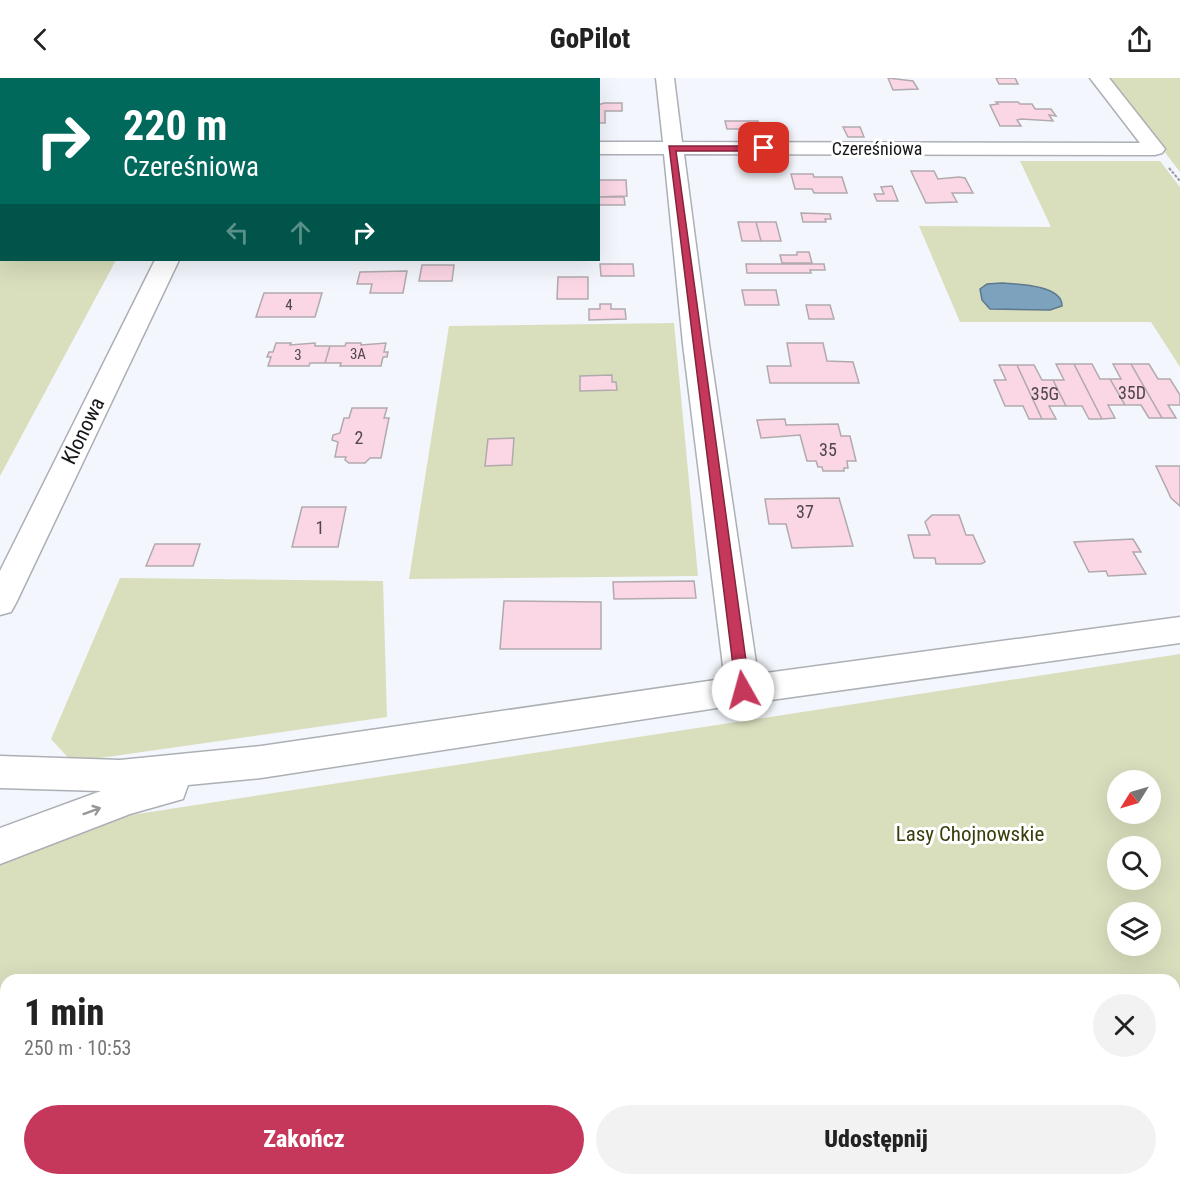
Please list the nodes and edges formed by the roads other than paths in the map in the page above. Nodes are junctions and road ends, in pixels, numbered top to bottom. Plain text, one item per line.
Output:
1 (665, 78) edge
2 (1100, 78) edge
3 (600, 148) edge
4 (672, 148) junction
5 (167, 261) edge
6 (0, 603) edge
7 (1180, 630) edge
8 (743, 690) junction
9 (0, 751) edge
10 (261, 762) junction
11 (0, 772) edge
12 (42, 774) junction
13 (37, 830) junction
14 (0, 831) edge
15 (0, 846) edge

1 - 4 street
2 - 4 street, Czereśniowa
3 - 4 street, Czereśniowa
4 - 8 street
5 - 6 street, Klonowa
7 - 8 street
8 - 10 street
9 - 12 street
10 - 12 street
13 -> 10 street
11 - 12 street
13 - 14 street
13 - 15 street

